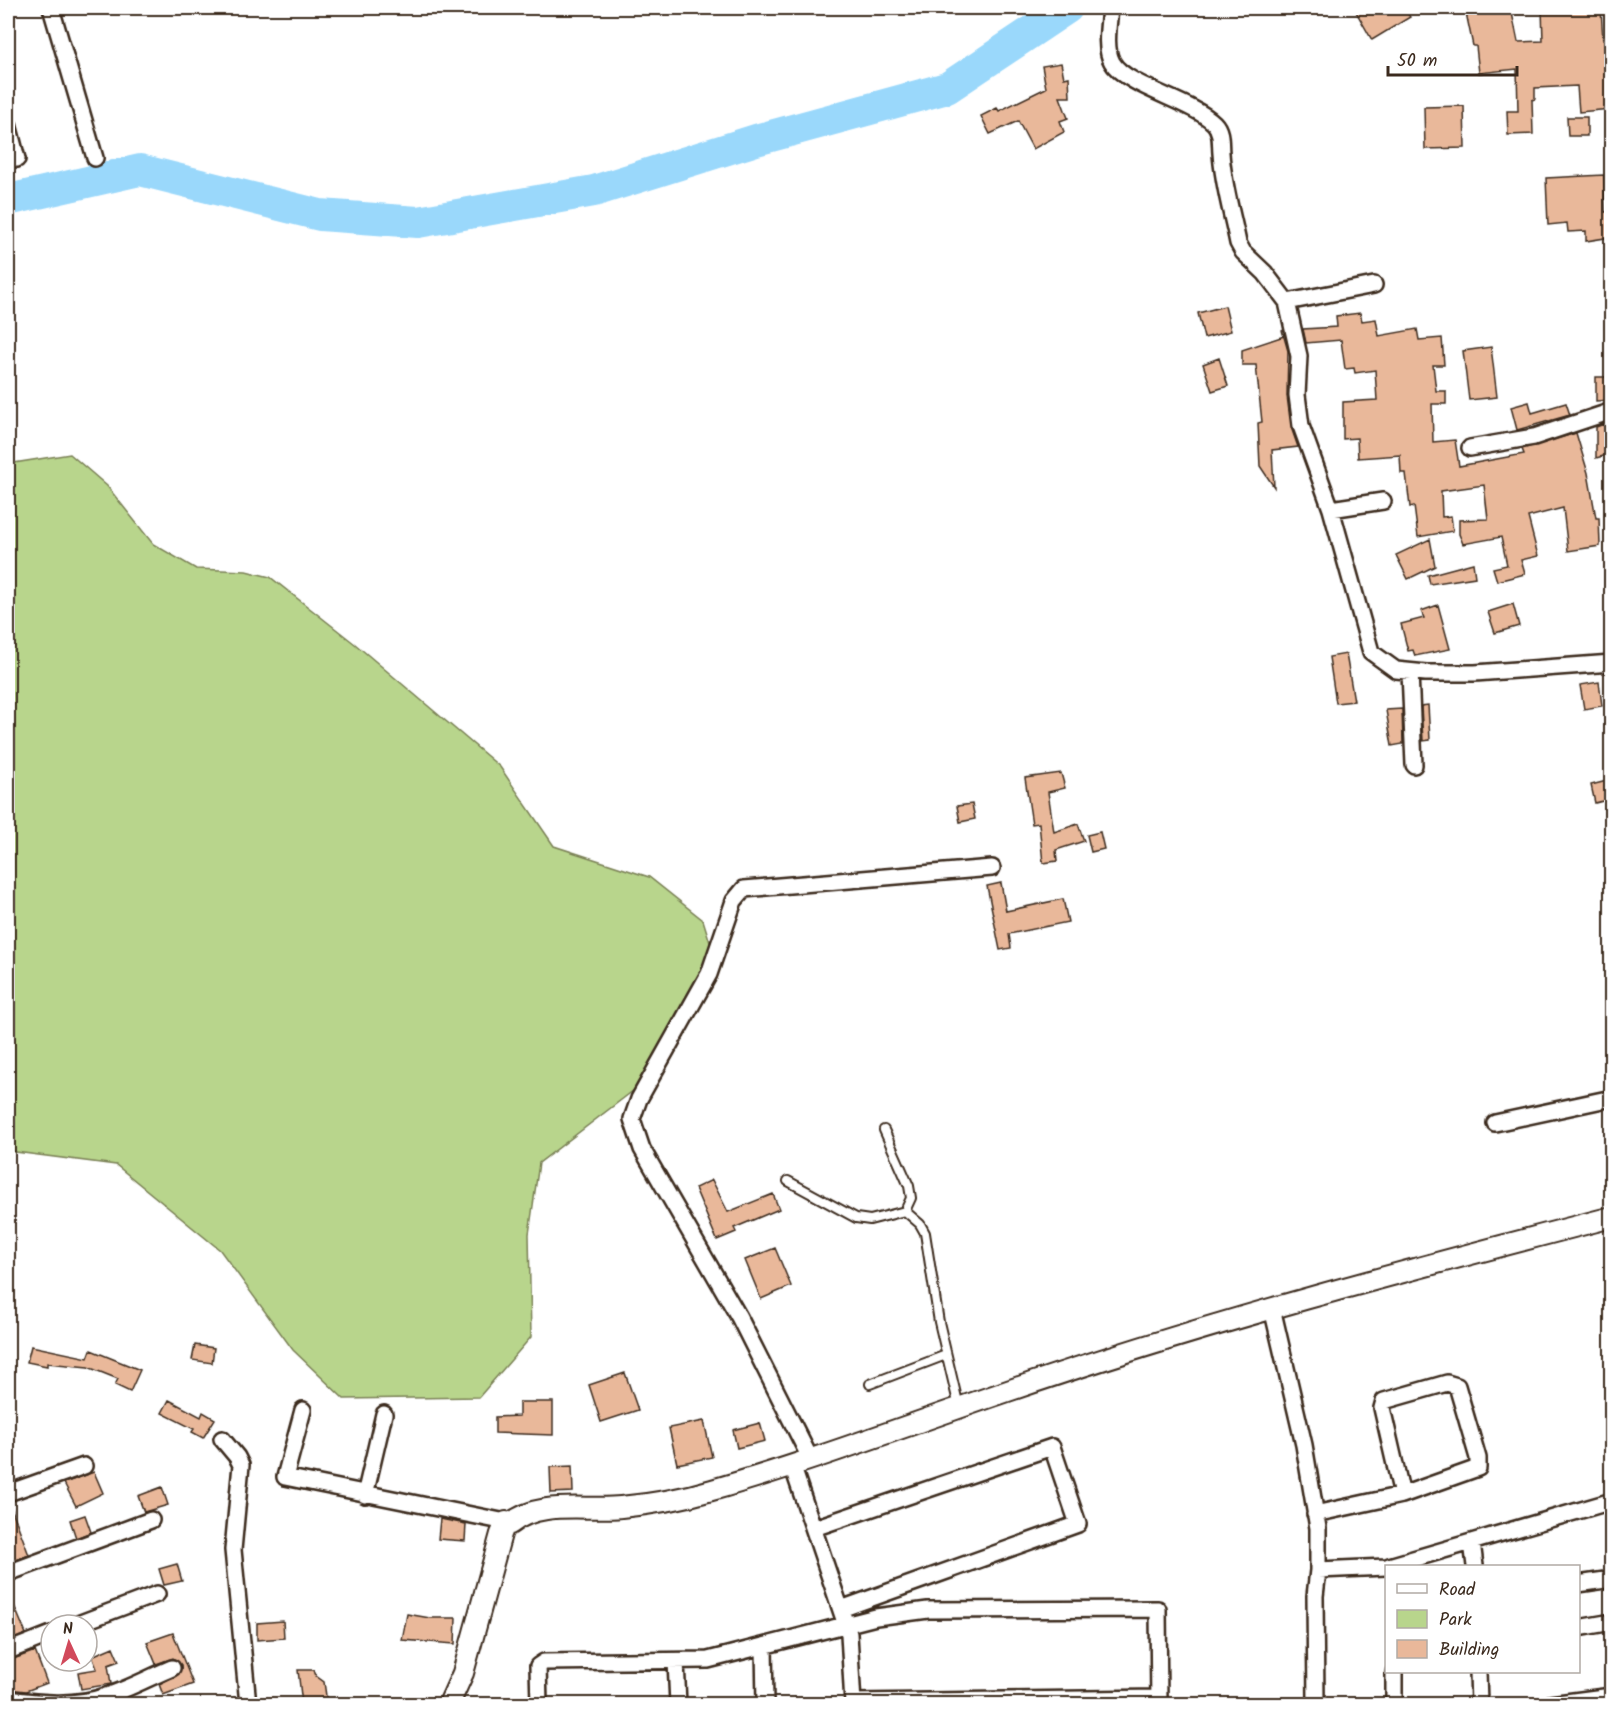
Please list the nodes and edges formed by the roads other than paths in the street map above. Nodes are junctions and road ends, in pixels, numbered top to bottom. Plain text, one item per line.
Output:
1 (51, 8) edge
2 (1110, 8) edge
3 (8, 124) edge
4 (95, 158) dead end
5 (17, 159) dead end
6 (1374, 285) dead end
7 (1287, 302) junction
8 (1611, 411) edge
9 (1470, 448) dead end
10 (1383, 501) dead end
11 (1331, 509) junction
12 (1611, 663) edge
13 (1410, 672) junction
14 (1414, 765) dead end
15 (992, 868) dead end
16 (1611, 1098) edge
17 (1495, 1123) dead end
18 (884, 1130) dead end
19 (788, 1181) dead end
20 (905, 1210) junction
21 (1611, 1217) edge
22 (1272, 1308) junction
23 (946, 1355) junction
24 (870, 1384) dead end
25 (959, 1408) junction
26 (303, 1410) dead end
27 (384, 1414) dead end
28 (222, 1438) dead end
29 (801, 1461) junction
30 (84, 1466) dead end
31 (8, 1493) edge
32 (365, 1495) junction
33 (1402, 1495) junction
34 (1611, 1501) edge
35 (1316, 1514) junction
36 (152, 1520) dead end
37 (506, 1522) junction
38 (814, 1527) junction
39 (1472, 1542) junction
40 (1393, 1565) edge
41 (1475, 1565) edge
42 (1385, 1566) edge
43 (1318, 1570) junction
44 (8, 1573) edge
45 (1611, 1579) edge
46 (1580, 1584) edge
47 (157, 1594) dead end
48 (841, 1609) junction
49 (99, 1616) edge
50 (1611, 1622) edge
51 (847, 1625) junction
52 (1580, 1628) edge
53 (39, 1639) edge
54 (764, 1646) junction
55 (8, 1651) edge
56 (676, 1661) junction
57 (172, 1668) dead end
58 (1394, 1673) edge
59 (1478, 1673) edge
60 (1611, 1696) edge
61 (8, 1699) edge
62 (1159, 1701) edge
63 (853, 1703) edge
64 (248, 1704) edge
65 (449, 1704) edge
66 (539, 1704) edge
67 (678, 1704) edge
68 (765, 1704) edge
69 (1316, 1704) edge
70 (1394, 1704) edge
71 (1479, 1704) edge
72 (1550, 1704) edge

1 - 4 street
2 - 7 street
3 - 5 street
6 - 7 street
7 - 11 street
8 - 9 street
10 - 11 street
11 - 13 street
12 - 13 street
13 - 14 street
15 - 29 street
16 - 17 street
18 - 20 lane
19 - 20 lane
20 - 23 lane
21 - 22 street
22 - 25 street
22 - 35 street
23 - 24 lane
23 - 25 lane
25 - 29 street
26 - 32 street
27 - 32 street
28 - 64 street
29 - 37 street
29 - 38 street
30 - 31 street
32 - 37 street
33 - 33 street
33 - 35 street
34 - 39 street
35 - 43 street
36 - 44 street
37 - 65 street
38 - 48 street
38 - 48 street
39 - 40 street
39 - 41 street
42 - 43 street
43 - 69 street
45 - 46 street
47 - 49 street
48 - 51 street
50 - 52 street
51 - 54 street
51 - 62 street
51 - 63 street
53 - 55 street
54 - 56 street
54 - 68 street
56 - 66 street
56 - 67 street
57 - 61 street
58 - 70 street
59 - 71 street
60 - 72 street
62 - 63 street

